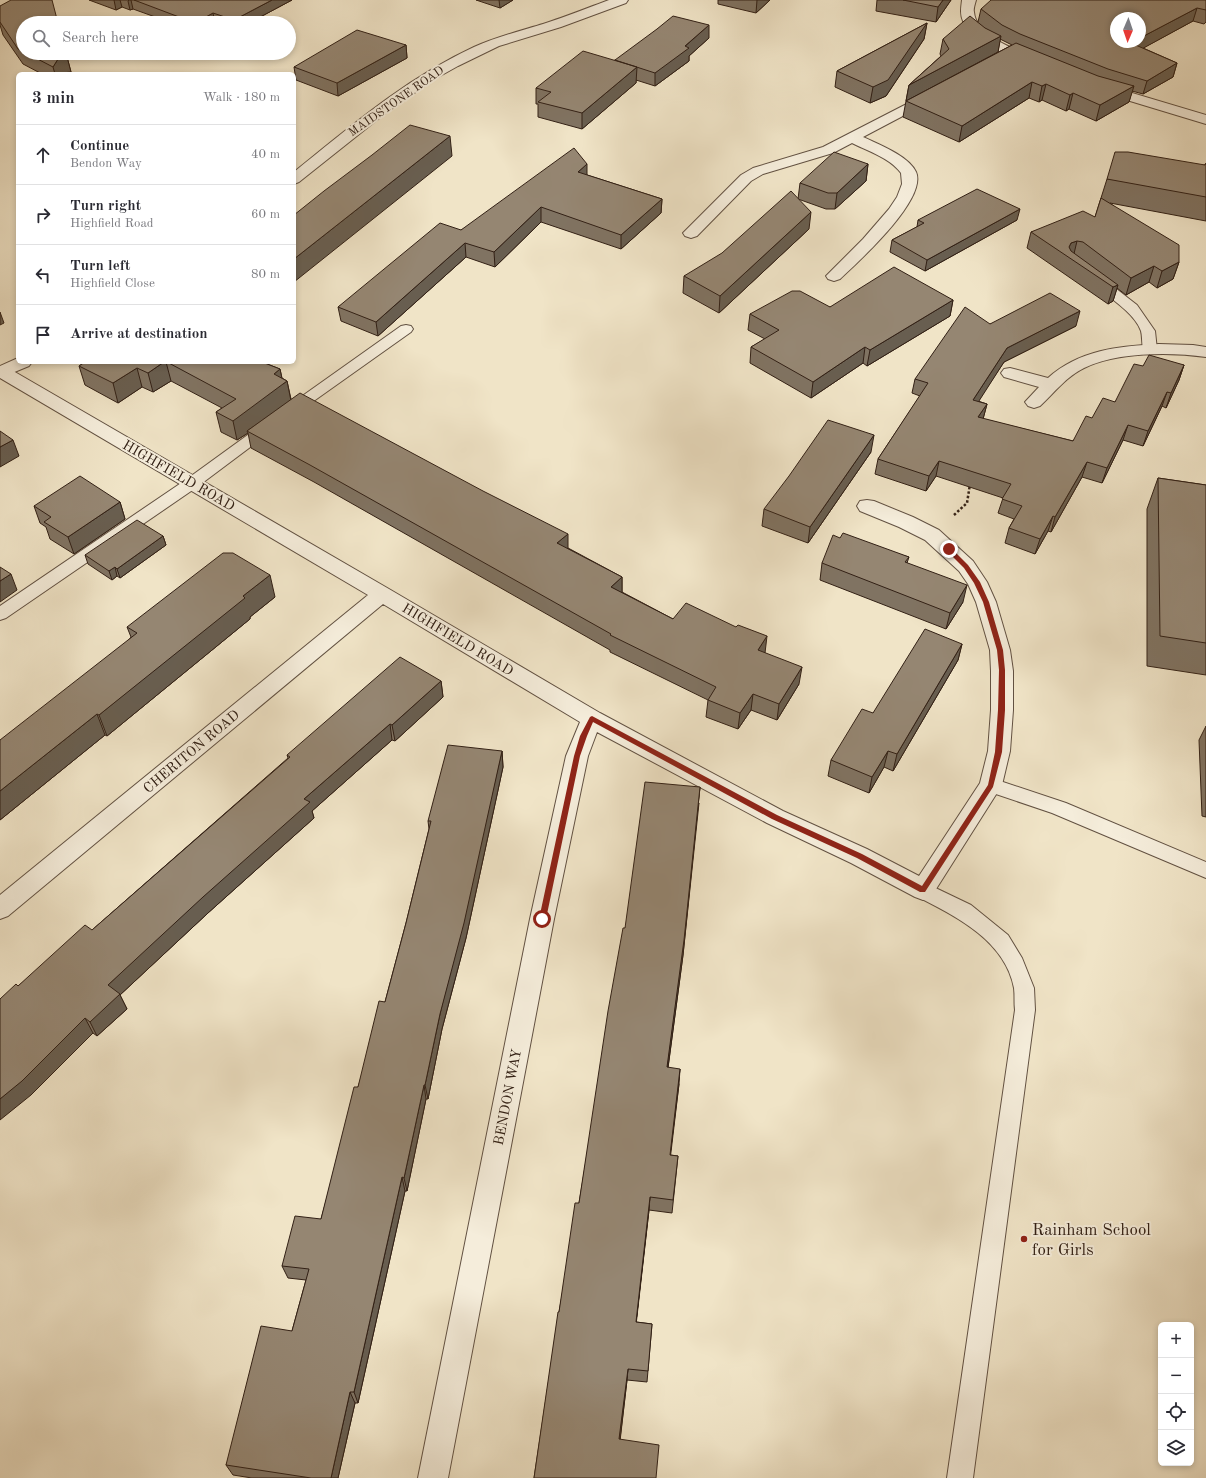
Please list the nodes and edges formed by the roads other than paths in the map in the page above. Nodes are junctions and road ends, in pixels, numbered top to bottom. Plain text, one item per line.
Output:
1 (621, 0) edge
2 (969, 0) edge
3 (1012, 52) junction
4 (998, 60) edge
5 (1048, 67) edge
6 (1092, 84) edge
7 (944, 89) edge
8 (1206, 120) edge
9 (852, 138) junction
10 (296, 177) edge
11 (691, 233) dead end
12 (1085, 272) edge
13 (834, 276) dead end
14 (406, 329) dead end
15 (1150, 350) junction
16 (1206, 352) edge
17 (18, 364) edge
18 (1, 373) edge
19 (1010, 373) dead end
20 (1052, 385) junction
21 (1034, 402) dead end
22 (192, 483) junction
23 (867, 506) dead end
24 (382, 594) junction
25 (0, 614) edge
26 (592, 719) junction
27 (991, 786) junction
28 (1206, 870) edge
29 (923, 890) junction
30 (0, 908) edge
31 (433, 1478) edge
32 (960, 1478) edge

1 - 10 street, MAIDSTONE ROAD
2 - 3 street
3 - 4 street
3 - 5 street
6 - 8 street
7 - 9 street
9 - 11 street
9 - 13 street
12 - 15 lane
14 - 22 lane
15 - 16 street
15 - 20 street
17 - 18 street
18 - 22 street, HIGHFIELD ROAD
19 - 20 street
20 - 21 street
22 - 24 street, HIGHFIELD ROAD
22 - 25 lane
23 - 27 street
24 - 26 street, HIGHFIELD ROAD
24 - 30 street, CHERITON ROAD
26 - 29 street, HIGHFIELD ROAD
26 - 31 street, BENDON WAY
27 - 28 lane
27 - 29 street
29 - 32 lane

